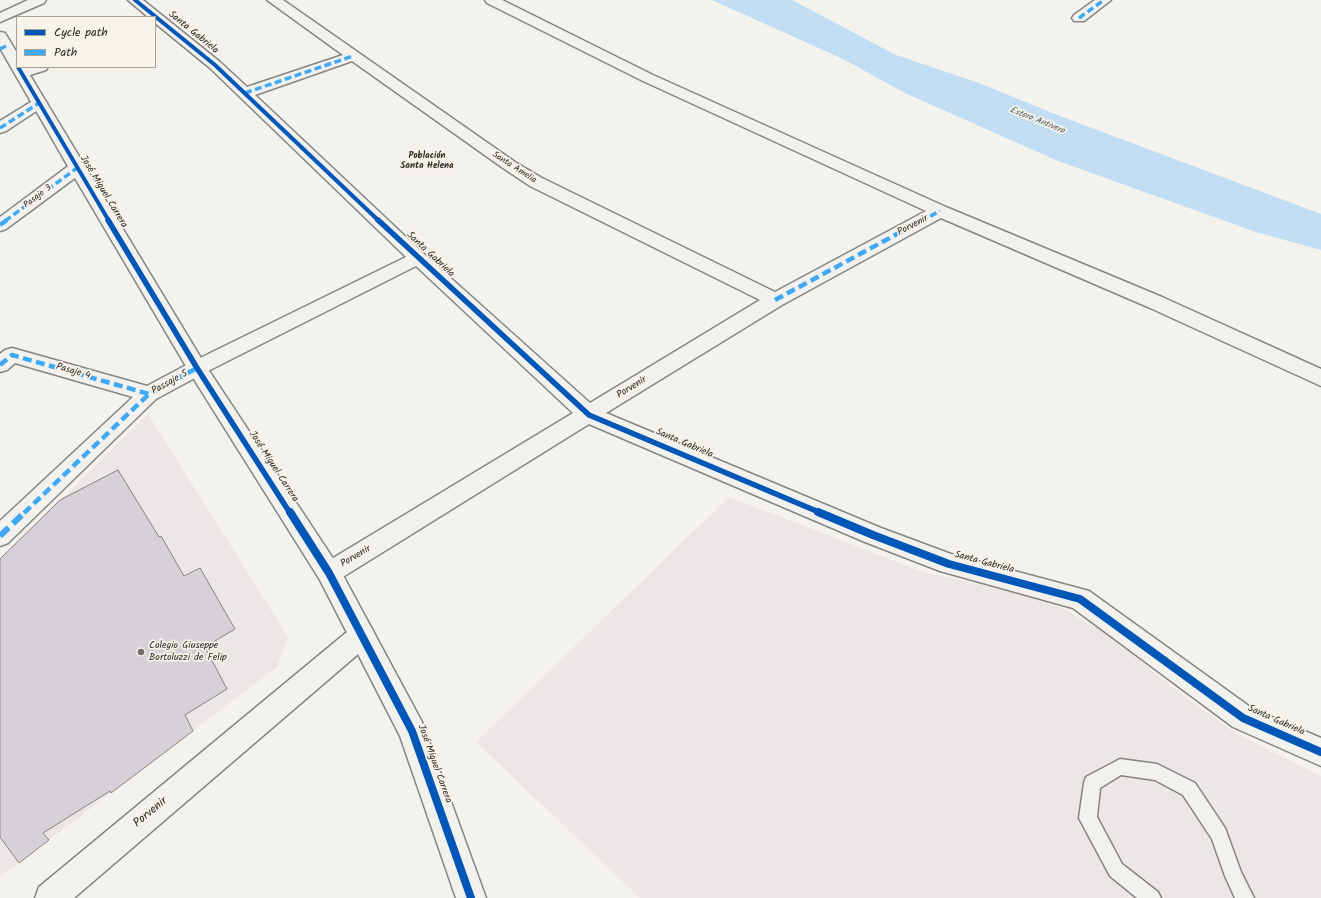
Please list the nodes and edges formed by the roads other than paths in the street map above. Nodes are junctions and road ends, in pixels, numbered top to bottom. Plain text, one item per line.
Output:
1 (39, 0) edge
2 (135, 0) edge
3 (274, 0) edge
4 (492, 0) edge
5 (1104, 0) edge
6 (150, 16) edge
7 (0, 18) edge
8 (1078, 18) dead end
9 (162, 29) edge
10 (2, 44) edge
11 (353, 56) junction
12 (16, 59) edge
13 (25, 68) edge
14 (245, 93) junction
15 (39, 103) junction
16 (0, 128) edge
17 (77, 168) junction
18 (940, 212) junction
19 (0, 225) edge
20 (418, 258) junction
21 (775, 300) junction
22 (0, 365) edge
23 (197, 368) junction
24 (1321, 378) edge
25 (149, 394) junction
26 (589, 415) junction
27 (0, 536) edge
28 (329, 573) junction
29 (362, 635) junction
30 (1321, 752) edge
31 (50, 898) edge
32 (471, 898) edge
33 (1152, 898) edge
34 (1245, 898) edge

1 - 7 street
2 - 6 street, Santa Gabriela
3 - 11 street, Santa Amelia
4 - 18 street
5 - 8 street
9 - 14 street, Santa Gabriela
10 - 12 street, José Miguel Carrera
11 - 14 street
11 - 21 street, Santa Amelia
13 - 15 street, José Miguel Carrera
14 - 20 street, Santa Gabriela
15 - 16 street
15 - 17 street, José Miguel Carrera
17 - 19 street, Pasaje 3
17 - 23 street, José Miguel Carrera
18 - 21 street, Porvenir
18 - 24 street
20 - 23 street, Passaje 5
20 - 26 street, Santa Gabriela
21 - 26 street, Porvenir
22 - 25 street, Pasaje 4
23 - 25 street, Passaje 5
23 - 28 street, José Miguel Carrera
25 - 27 street, Passaje 5
26 - 28 street, Porvenir
26 - 30 street, Santa Gabriela
28 - 29 street, José Miguel Carrera
29 - 31 street, Porvenir
29 - 32 street, José Miguel Carrera
33 - 34 lane

